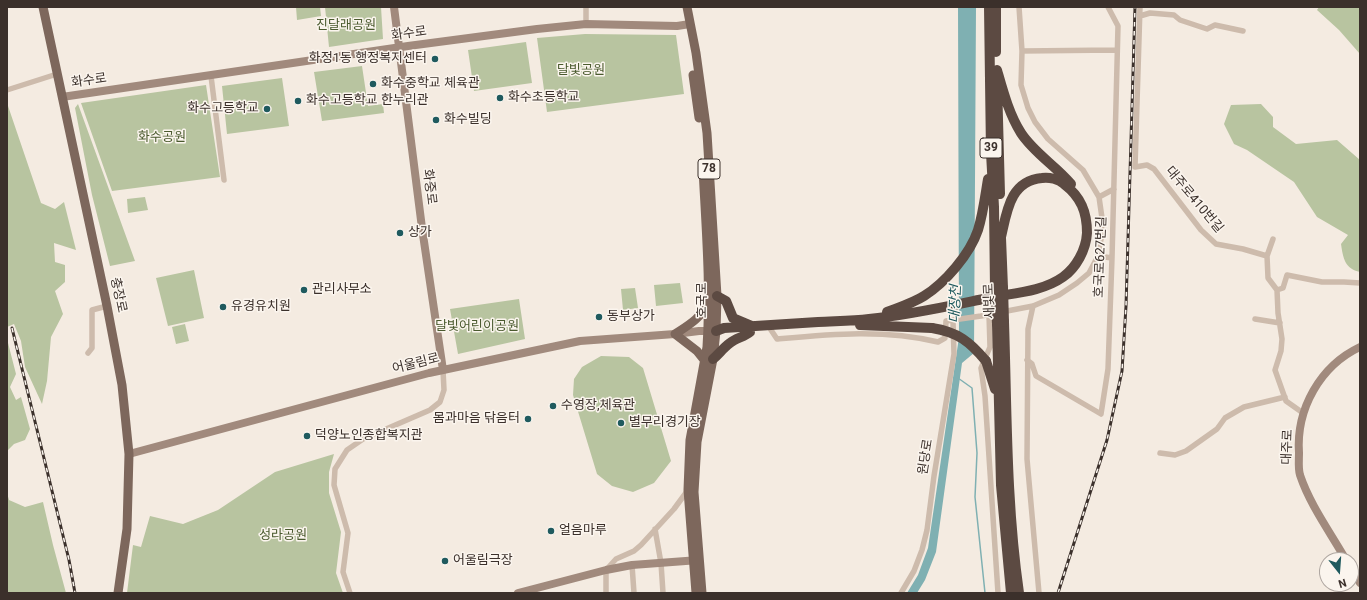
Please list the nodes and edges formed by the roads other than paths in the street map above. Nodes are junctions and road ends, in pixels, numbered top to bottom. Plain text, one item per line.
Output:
1 (42, 7) edge
2 (394, 7) edge
3 (586, 7) edge
4 (682, 7) edge
5 (687, 7) edge
6 (989, 7) edge
7 (996, 7) edge
8 (1019, 7) edge
9 (1108, 7) edge
10 (1140, 7) edge
11 (1140, 16) junction
12 (586, 24) junction
13 (688, 24) junction
14 (1242, 31) dead end
15 (398, 48) junction
16 (1116, 50) junction
17 (1022, 51) junction
18 (996, 70) junction
19 (57, 74) junction
20 (211, 76) junction
21 (7, 90) edge
22 (62, 97) junction
23 (991, 153) junction
24 (224, 180) dead end
25 (1114, 189) junction
26 (1099, 197) junction
27 (1001, 237) junction
28 (1273, 239) dead end
29 (1098, 256) junction
30 (1267, 256) junction
31 (1112, 258) junction
32 (1360, 283) edge
33 (1277, 290) junction
34 (995, 294) junction
35 (713, 298) junction
36 (107, 306) junction
37 (1033, 306) junction
38 (935, 311) junction
39 (989, 315) junction
40 (869, 319) junction
41 (1255, 319) dead end
42 (954, 321) junction
43 (1001, 323) junction
44 (1280, 323) junction
45 (839, 326) junction
46 (751, 329) junction
47 (771, 330) junction
48 (712, 332) junction
49 (675, 334) junction
50 (1360, 346) edge
51 (88, 353) dead end
52 (709, 360) junction
53 (1027, 360) junction
54 (443, 370) junction
55 (1285, 397) junction
56 (999, 404) junction
57 (1303, 413) junction
58 (1160, 453) dead end
59 (129, 454) junction
60 (688, 490) junction
61 (655, 529) junction
62 (1341, 552) edge
63 (696, 560) junction
64 (661, 563) junction
65 (632, 565) junction
66 (606, 570) junction
67 (118, 593) edge
68 (350, 593) edge
69 (518, 593) edge
70 (606, 593) edge
71 (634, 593) edge
72 (663, 593) edge
73 (696, 593) edge
74 (702, 593) edge
75 (901, 593) edge
76 (998, 593) edge
77 (1011, 593) edge
78 (1019, 593) edge
79 (1039, 593) edge

1 - 19 main road, 충장로
2 - 15 street, 화중로
3 - 12 street
4 - 13 main road, 호국로 / 78
5 - 13 main road, 호국로 / 78
6 - 23 highway, 새빛로 / 39
7 - 18 highway, 새빛로 / 39
8 - 17 street
9 - 16 street, 호국로627번길
10 - 11 street, 대주로410번길
11 - 14 street
11 - 30 street, 대주로410번길
12 - 13 street, 화수로
12 - 15 street, 화수로
13 - 35 main road, 호국로 / 78
15 - 20 street, 화수로
15 - 54 street, 화중로
16 - 17 street
16 - 25 street, 호국로627번길
17 - 26 street
18 - 27 highway, 새빛로 / 39
18 - 34 highway
19 - 21 street
19 - 22 main road, 충장로
20 - 22 street, 화수로
20 - 24 street
22 - 36 main road, 충장로
23 - 34 highway, 새빛로 / 39
23 - 40 highway
25 - 26 street
25 - 31 street, 호국로627번길
26 - 29 street
27 - 34 highway, 새빛로 / 39
27 - 34 highway
28 - 30 street
29 - 31 street
29 - 37 street
30 - 33 street
31 - 53 street, 호국로627번길
32 - 33 street
33 - 44 street
34 - 38 highway
34 - 43 highway, 새빛로 / 39, bridge
35 - 46 highway
35 - 48 main road, 호국로 / 78
35 - 49 main road
36 - 51 street
36 - 59 main road, 충장로
37 - 39 street
37 - 53 street
38 - 40 highway
38 - 45 highway
39 - 42 street
39 - 76 street
40 - 46 highway
41 - 44 street
42 - 47 street
42 - 75 street, 원당로
43 - 56 highway, 새빛로 / 39
43 - 78 highway, 새빛로 / 39
44 - 55 street
45 - 47 highway
45 - 56 highway, bridge
46 - 47 highway
46 - 48 highway
46 - 52 highway
48 - 49 street, 어울림로
48 - 52 main road, 호국로 / 78
49 - 52 main road
49 - 54 street, 어울림로
50 - 57 street, 대주로
52 - 60 main road, 호국로 / 78
52 - 63 main road, 호국로 / 78
53 - 79 street
54 - 59 street, 어울림로
54 - 68 street
55 - 57 street
55 - 58 street
56 - 77 highway, 새빛로 / 39
57 - 62 street, 대주로
59 - 67 main road, 충장로
60 - 61 street
60 - 63 main road, 호국로 / 78
61 - 64 street
61 - 66 street
63 - 64 street
63 - 73 main road, 호국로 / 78
63 - 74 main road, 호국로 / 78
64 - 65 street
64 - 72 street
65 - 66 street
65 - 71 street
66 - 69 street
66 - 70 street

